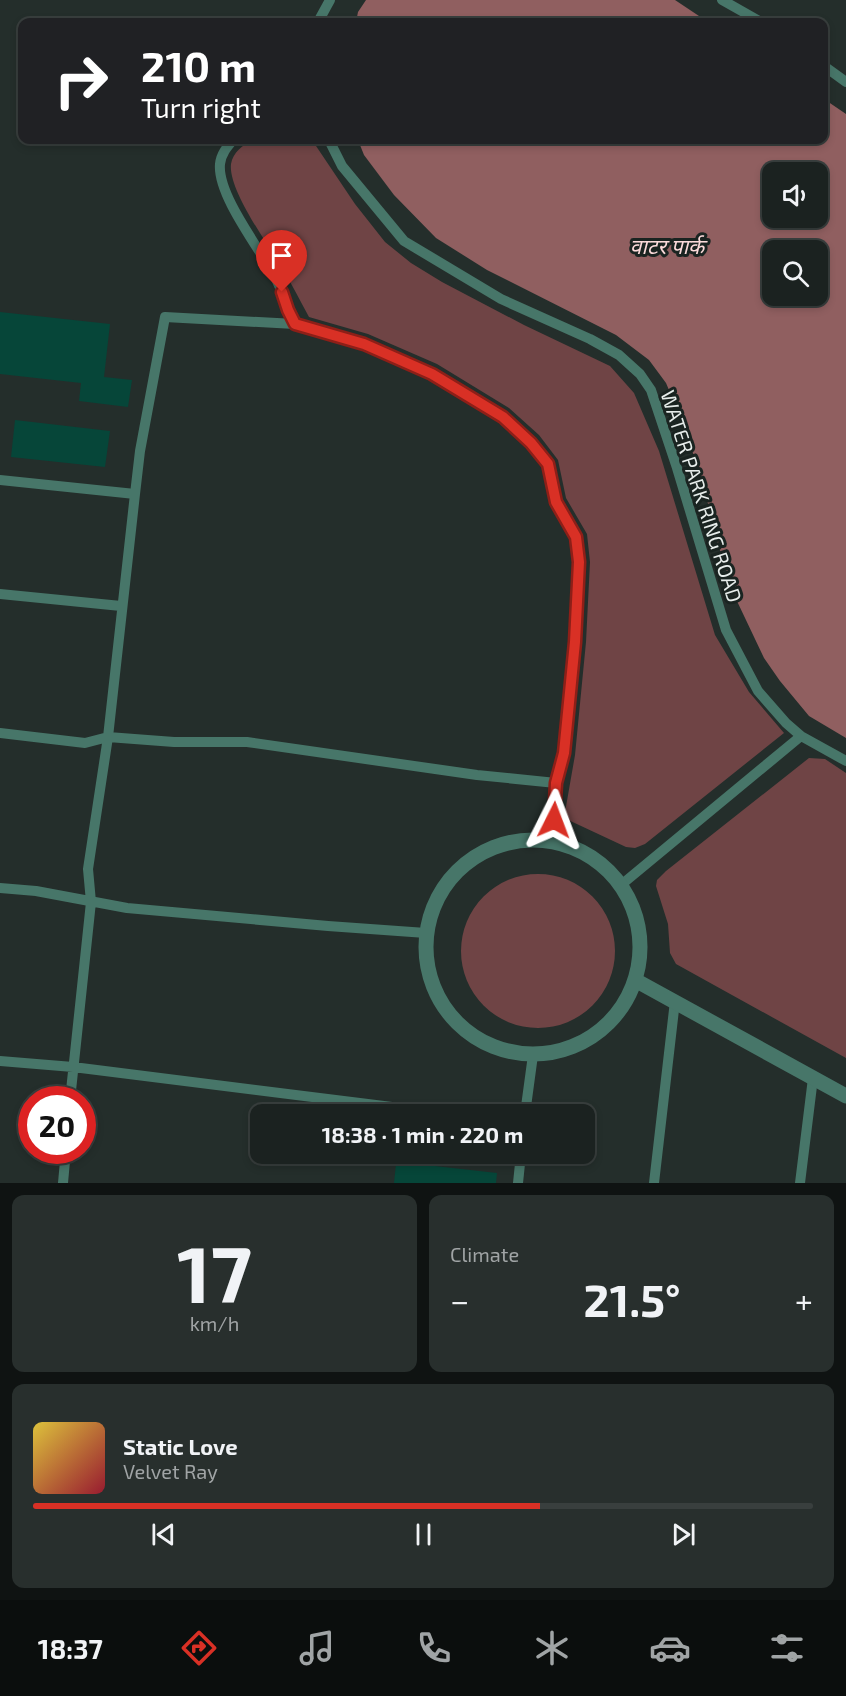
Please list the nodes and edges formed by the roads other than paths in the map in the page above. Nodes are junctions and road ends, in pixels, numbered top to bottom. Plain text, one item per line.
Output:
1 (330, 0) edge
2 (722, 0) edge
3 (320, 18) edge
4 (754, 18) edge
5 (828, 69) edge
6 (846, 82) edge
7 (230, 144) edge
8 (330, 144) edge
9 (295, 324) junction
10 (0, 480) edge
11 (135, 494) junction
12 (0, 594) edge
13 (121, 606) junction
14 (0, 733) edge
15 (108, 736) junction
16 (801, 736) junction
17 (846, 761) edge
18 (556, 783) junction
19 (558, 842) junction
20 (621, 885) junction
21 (0, 888) edge
22 (91, 902) junction
23 (426, 933) junction
24 (635, 980) junction
25 (675, 1001) junction
26 (532, 1055) junction
27 (0, 1061) edge
28 (73, 1067) junction
29 (813, 1078) junction
30 (71, 1086) edge
31 (846, 1096) edge
32 (368, 1104) edge
33 (526, 1104) edge
34 (65, 1164) edge
35 (520, 1164) edge
36 (63, 1183) edge
37 (518, 1183) edge
38 (654, 1183) edge
39 (800, 1183) edge

1 - 3 lane
2 - 4 lane
5 - 6 lane
7 - 9 lane
8 - 16 lane, WATER PARK RING ROAD
9 - 11 lane
9 - 18 lane
10 - 11 lane
11 - 13 lane
12 - 13 lane
13 - 15 lane
14 - 15 lane
15 - 18 lane
15 - 22 lane
16 - 17 lane, WATER PARK RING ROAD
16 - 20 lane
18 - 19 lane
19 - 20 street
19 - 23 street
20 - 24 street
21 - 22 lane
22 - 23 lane
22 - 28 lane
23 - 26 street
24 - 25 street
24 - 26 street
25 - 29 street
25 - 38 lane
26 - 33 lane
27 - 28 lane
28 - 30 lane
28 - 32 lane
29 - 31 street
29 - 39 lane
34 - 36 lane
35 - 37 lane

